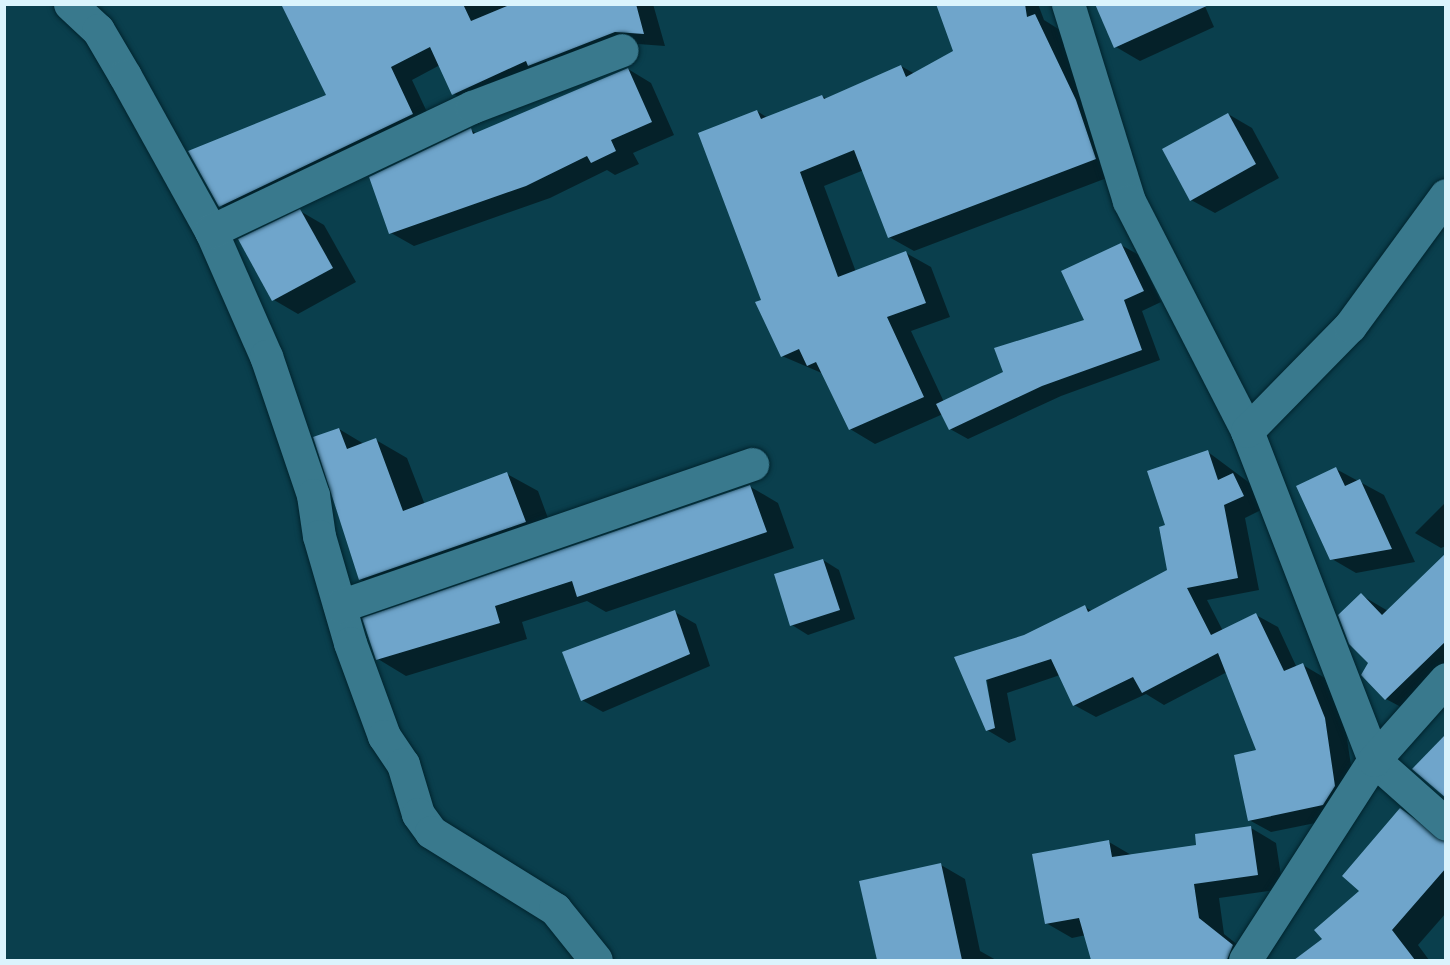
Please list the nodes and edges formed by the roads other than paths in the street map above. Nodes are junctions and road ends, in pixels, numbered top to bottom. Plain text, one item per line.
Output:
1 (70, 4) edge
2 (1068, 4) edge
3 (622, 50) dead end
4 (1446, 195) edge
5 (211, 231) junction
6 (1247, 430) junction
7 (752, 464) dead end
8 (340, 606) junction
9 (1446, 679) edge
10 (1374, 760) junction
11 (1446, 824) edge
12 (596, 960) edge
13 (1245, 960) edge

1 - 5 street
2 - 6 street
3 - 5 street
4 - 6 street
5 - 8 street
6 - 10 street
7 - 8 street
8 - 12 street
9 - 10 street
10 - 11 street
10 - 13 street

